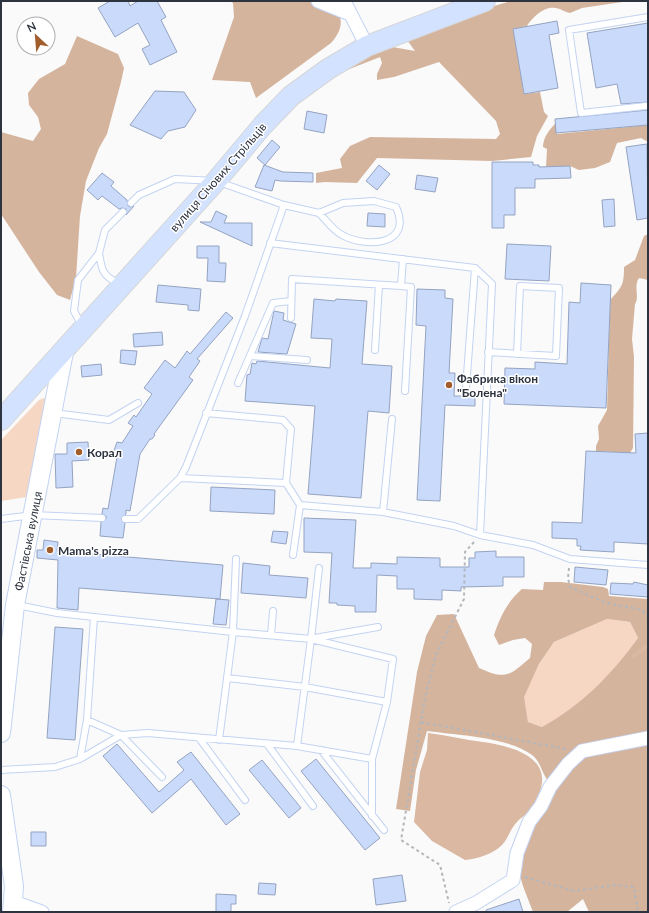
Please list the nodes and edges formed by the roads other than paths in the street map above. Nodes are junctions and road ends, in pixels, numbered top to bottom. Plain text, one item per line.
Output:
1 (318, 1) edge
2 (344, 1) edge
3 (485, 1) edge
4 (350, 14) junction
5 (648, 17) edge
6 (367, 46) junction
7 (646, 106) dead end
8 (216, 181) junction
9 (131, 203) dead end
10 (284, 205) junction
11 (122, 212) dead end
12 (319, 212) junction
13 (270, 243) junction
14 (99, 253) junction
15 (403, 259) junction
16 (475, 268) junction
17 (121, 285) junction
18 (380, 285) junction
19 (401, 286) junction
20 (291, 301) junction
21 (291, 318) dead end
22 (84, 330) junction
23 (375, 350) dead end
24 (64, 352) junction
25 (488, 352) junction
26 (517, 354) junction
27 (250, 356) junction
28 (306, 360) dead end
29 (238, 383) dead end
30 (466, 388) dead end
31 (28, 391) junction
32 (405, 391) dead end
33 (138, 403) dead end
34 (53, 405) junction
35 (206, 414) junction
36 (392, 419) dead end
37 (1, 420) edge
38 (180, 478) junction
39 (286, 483) junction
40 (300, 505) junction
41 (383, 512) junction
42 (33, 515) junction
43 (102, 518) dead end
44 (1, 519) edge
45 (125, 519) dead end
46 (480, 535) junction
47 (293, 555) dead end
48 (236, 560) dead end
49 (648, 565) edge
50 (319, 568) dead end
51 (15, 605) junction
52 (273, 611) dead end
53 (94, 617) junction
54 (378, 627) dead end
55 (233, 632) junction
56 (271, 635) junction
57 (311, 639) junction
58 (227, 678) junction
59 (305, 687) junction
60 (387, 702) junction
61 (87, 720) junction
62 (1, 733) edge
63 (121, 736) junction
64 (199, 738) junction
65 (648, 738) edge
66 (219, 740) junction
67 (267, 744) junction
68 (297, 746) junction
69 (321, 750) junction
70 (80, 759) junction
71 (372, 759) junction
72 (1, 770) edge
73 (162, 777) dead end
74 (1, 795) edge
75 (245, 800) dead end
76 (313, 806) dead end
77 (372, 816) junction
78 (384, 830) dead end
79 (13, 907) edge
80 (453, 907) edge
81 (42, 912) edge

1 - 4 street
2 - 4 street
3 - 6 main road, вулиця Січових Стрільців
4 - 6 street
5 - 7 lane
6 - 8 main road, вулиця Січових Стрільців
8 - 9 lane
8 - 10 lane
8 - 17 main road, вулиця Січових Стрільців
10 - 12 lane
10 - 13 lane
11 - 14 lane
12 - 12 lane
13 - 15 lane
13 - 35 lane
14 - 17 lane
14 - 22 lane
15 - 16 lane
15 - 19 lane
16 - 25 lane
16 - 30 lane
17 - 22 main road, вулиця Січових Стрільців
18 - 19 lane
18 - 20 lane
18 - 23 lane
19 - 32 lane
20 - 21 lane
20 - 27 lane
22 - 24 main road, вулиця Січових Стрільців
24 - 31 main road, вулиця Січових Стрільців
24 - 34 main road, Фастівська вулиця
25 - 26 lane
25 - 46 lane
26 - 26 lane
27 - 28 lane
27 - 29 lane
31 - 34 main road
31 - 37 main road, вулиця Січових Стрільців
33 - 34 lane
34 - 42 main road, Фастівська вулиця
35 - 38 lane
35 - 39 lane
36 - 41 lane
38 - 39 lane
38 - 45 lane
39 - 40 lane
40 - 41 lane
40 - 47 lane
41 - 46 lane
42 - 43 lane
42 - 44 lane
42 - 51 main road, Фастівська вулиця
46 - 49 lane
48 - 55 lane
50 - 57 lane
51 - 53 lane
51 - 62 main road, Фастівська вулиця
52 - 56 lane
53 - 55 lane
53 - 61 lane
54 - 57 lane
55 - 56 lane
55 - 58 lane
56 - 57 lane
57 - 59 lane
57 - 60 lane
58 - 59 lane
58 - 66 lane
59 - 60 lane
59 - 68 lane
60 - 71 lane
61 - 63 lane
61 - 70 lane
63 - 64 lane
63 - 70 lane
63 - 73 lane
64 - 66 lane
64 - 75 lane
65 - 80 street
66 - 67 lane
67 - 68 lane
67 - 76 lane
68 - 69 lane
69 - 71 lane
69 - 77 lane
70 - 72 lane
71 - 77 lane
74 - 79 main road
77 - 78 lane
79 - 81 street

